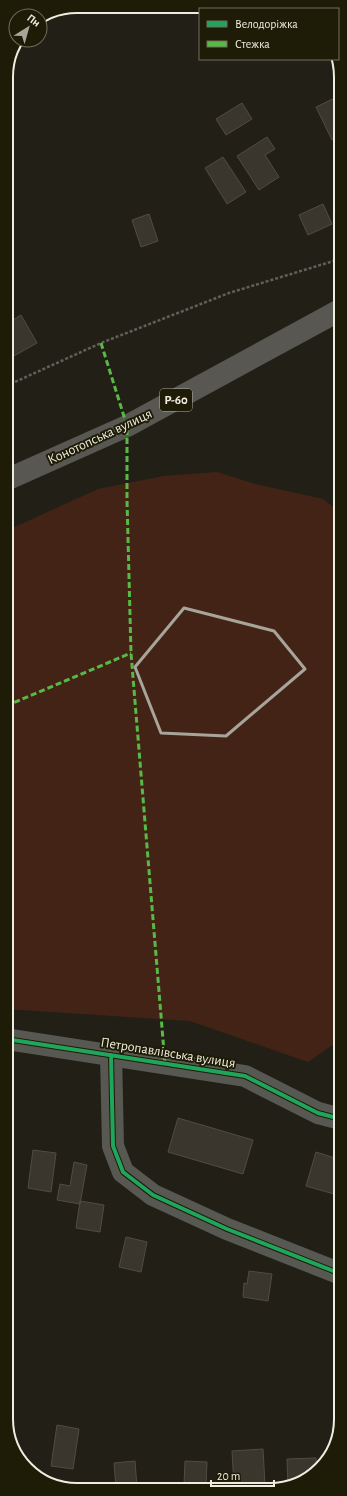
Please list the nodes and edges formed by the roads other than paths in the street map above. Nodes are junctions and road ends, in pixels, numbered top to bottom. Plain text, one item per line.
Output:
1 (334, 313) edge
2 (13, 477) edge
3 (13, 1040) edge
4 (111, 1055) junction
5 (334, 1117) edge
6 (334, 1271) edge

1 - 2 main road, Конотопська вулиця / Р-60
3 - 4 street, Петропавлівська вулиця
4 - 5 street, Петропавлівська вулиця
4 - 6 street

